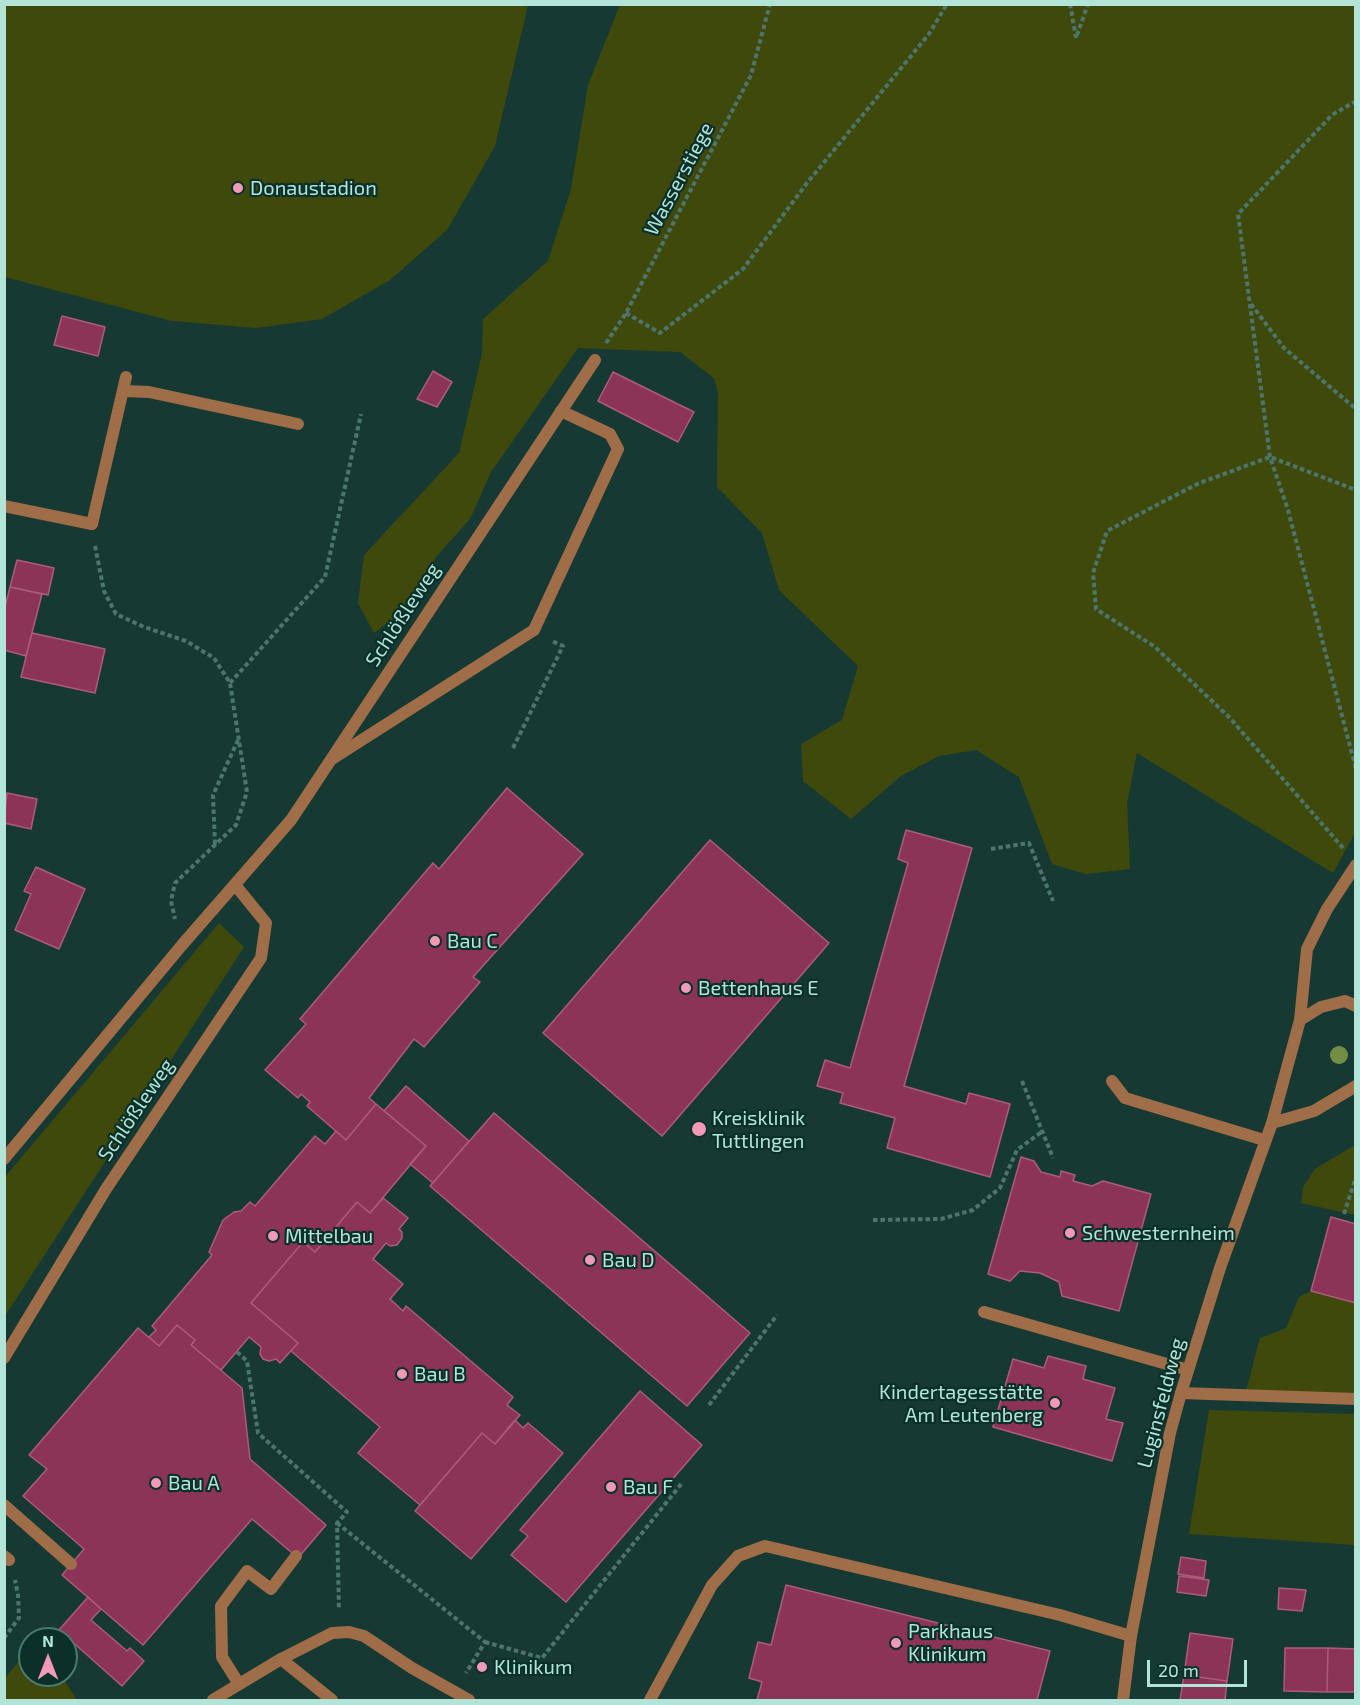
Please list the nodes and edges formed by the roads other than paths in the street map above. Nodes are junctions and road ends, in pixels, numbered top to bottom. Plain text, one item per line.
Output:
1 (595, 360) road end
2 (126, 377) dead end
3 (125, 391) junction
4 (561, 411) junction
5 (298, 424) dead end
6 (4, 506) edge
7 (332, 759) junction
8 (1356, 865) edge
9 (236, 885) junction
10 (1356, 1006) edge
11 (1300, 1020) junction
12 (1112, 1081) dead end
13 (1356, 1086) edge
14 (1272, 1124) junction
15 (1264, 1140) junction
16 (7, 1152) edge
17 (984, 1312) dead end
18 (4, 1358) edge
19 (1188, 1370) junction
20 (1181, 1393) junction
21 (1356, 1398) edge
22 (4, 1505) edge
23 (296, 1556) dead end
24 (71, 1564) dead end
25 (1131, 1636) junction
26 (281, 1659) junction
27 (239, 1684) junction
28 (213, 1701) edge
29 (332, 1701) edge
30 (469, 1701) edge
31 (650, 1701) edge
32 (1123, 1701) edge

1 - 4 street, Schlößleweg
2 - 3 street
3 - 5 street
3 - 6 street
4 - 7 street, Schlößleweg
4 - 7 street
7 - 9 street, Schlößleweg
8 - 11 street, Luginsfeldweg
9 - 16 street, Schlößleweg
9 - 18 street, Schlößleweg
10 - 11 street
11 - 14 street, Luginsfeldweg
12 - 15 street
13 - 14 street
14 - 15 street, Luginsfeldweg
15 - 19 street, Luginsfeldweg
17 - 19 street
19 - 20 street, Luginsfeldweg
20 - 21 street
20 - 25 street, Luginsfeldweg
22 - 24 street
23 - 27 street
25 - 31 street
25 - 32 street, Luginsfeldweg
26 - 27 street
26 - 29 street
26 - 30 street
27 - 28 street

